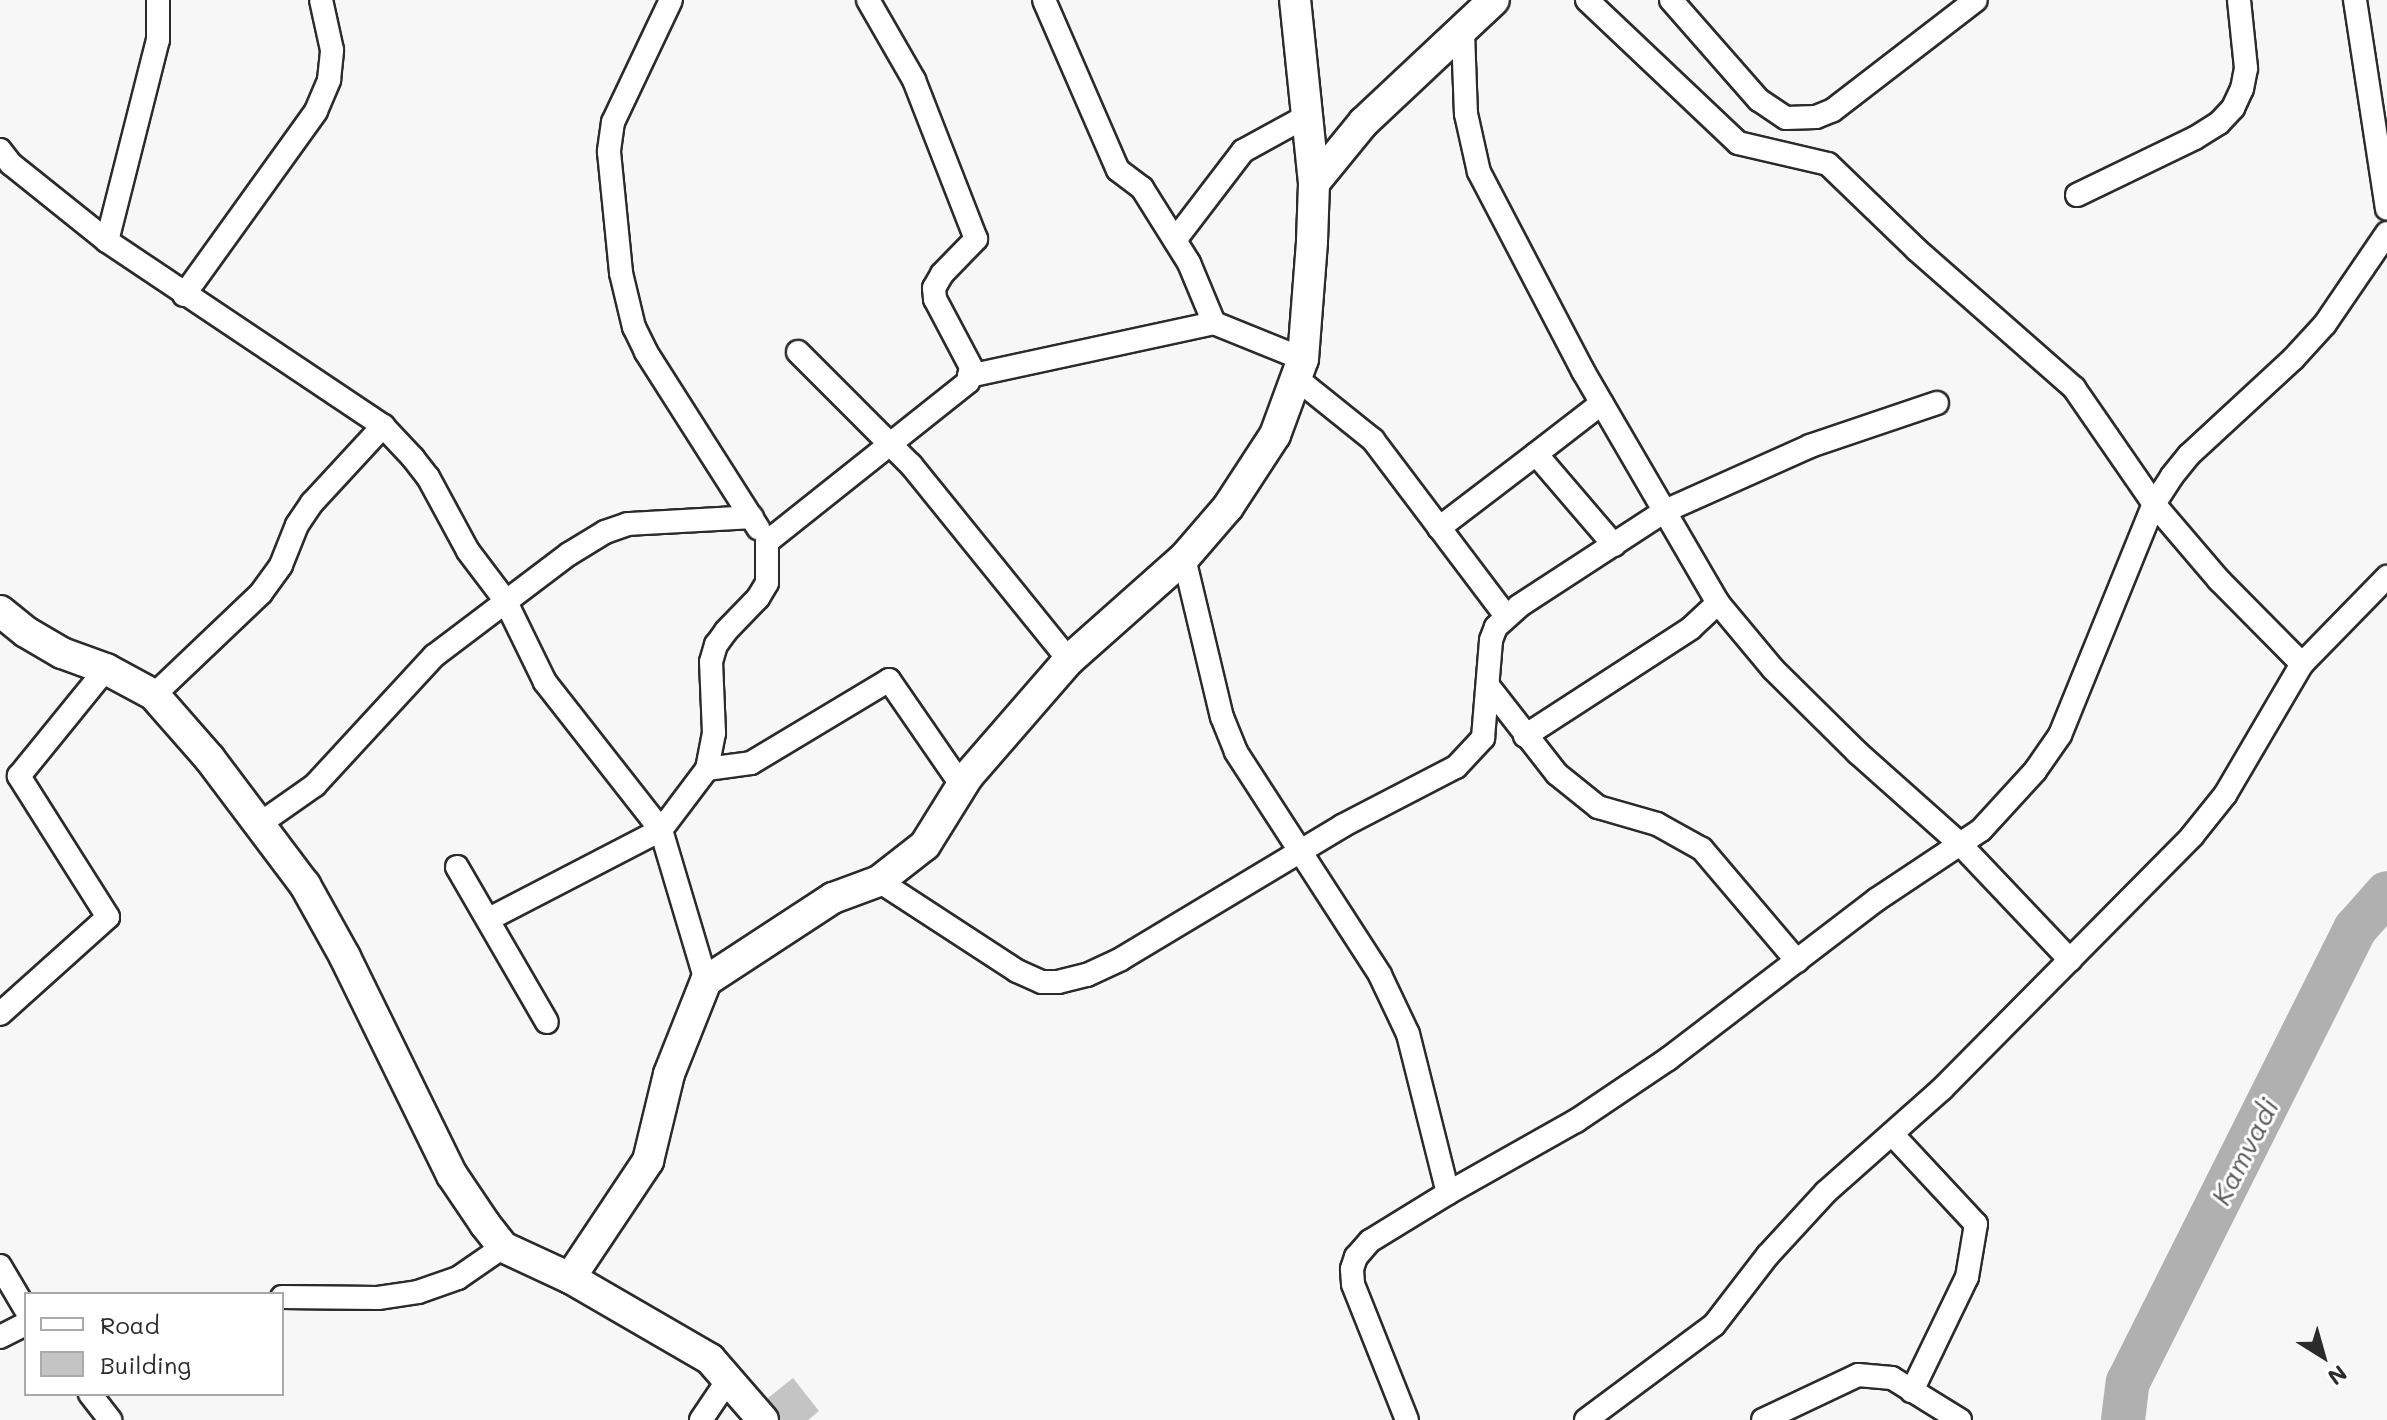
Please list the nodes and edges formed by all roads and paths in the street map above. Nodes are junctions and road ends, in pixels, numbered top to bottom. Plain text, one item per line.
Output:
1 (158, 0) edge
2 (321, 0) edge
3 (671, 0) edge
4 (868, 0) edge
5 (1044, 0) edge
6 (1295, 0) edge
7 (1494, 0) edge
8 (1587, 0) edge
9 (1671, 0) edge
10 (1976, 0) edge
11 (2239, 0) edge
12 (2355, 0) edge
13 (1463, 33) junction
14 (1307, 116) junction
15 (0, 150) edge
16 (1314, 183) junction
17 (2077, 195) dead end
18 (2387, 209) edge
19 (2387, 233) edge
20 (1175, 240) junction
21 (107, 241) junction
22 (184, 295) junction
23 (1214, 323) junction
24 (798, 352) dead end
25 (1300, 368) junction
26 (969, 376) junction
27 (1602, 403) junction
28 (1937, 403) dead end
29 (383, 426) junction
30 (887, 443) junction
31 (1536, 454) junction
32 (2154, 504) junction
33 (1665, 511) junction
34 (752, 517) junction
35 (1439, 528) junction
36 (767, 542) junction
37 (1614, 545) junction
38 (1184, 558) junction
39 (2387, 577) edge
40 (505, 600) junction
41 (1718, 603) junction
42 (0, 611) edge
43 (1506, 616) junction
44 (1069, 660) junction
45 (2302, 664) junction
46 (106, 669) junction
47 (1489, 687) junction
48 (154, 695) junction
49 (1525, 736) junction
50 (707, 769) junction
51 (962, 786) junction
52 (261, 823) junction
53 (661, 830) junction
54 (1960, 844) junction
55 (1299, 854) junction
56 (457, 867) dead end
57 (879, 881) junction
58 (489, 919) junction
59 (2070, 960) junction
60 (1797, 961) junction
61 (706, 981) junction
62 (0, 1014) edge
63 (547, 1022) dead end
64 (1892, 1134) junction
65 (1448, 1193) junction
66 (503, 1247) junction
67 (0, 1266) edge
68 (570, 1278) junction
69 (284, 1297) edge
70 (24, 1307) edge
71 (24, 1325) edge
72 (0, 1337) edge
73 (728, 1380) junction
74 (1912, 1391) junction
75 (92, 1396) edge
76 (110, 1420) edge
77 (701, 1420) edge
78 (763, 1420) edge
79 (1407, 1420) edge
80 (1586, 1420) edge
81 (1763, 1420) edge
82 (1960, 1420) edge

1 - 21 street
2 - 22 street
3 - 34 street
4 - 26 street
5 - 20 street
6 - 14 street
7 - 13 street
8 - 32 street
9 - 10 street
11 - 17 street
12 - 18 street
13 - 16 street
13 - 27 street
14 - 16 street
14 - 20 street
15 - 21 street
16 - 25 street
19 - 32 street
20 - 23 street
21 - 22 street
22 - 29 street
23 - 25 street
23 - 26 street
24 - 30 street
25 - 35 street
25 - 38 street
26 - 30 street
27 - 31 street
27 - 33 street
28 - 33 street
29 - 40 street
29 - 48 street
30 - 36 street
30 - 44 street
31 - 35 street
31 - 37 street
32 - 45 street
32 - 54 street
33 - 37 street
33 - 41 street
34 - 36 street
34 - 40 street
35 - 43 street
36 - 50 street
37 - 43 street
38 - 44 street
38 - 55 street
39 - 45 street
40 - 52 street
40 - 53 street
41 - 49 street
41 - 54 street
42 - 46 street
43 - 47 street
44 - 51 street
45 - 59 street
46 - 48 street
46 - 62 street
47 - 49 street
47 - 55 street
48 - 52 street
49 - 60 street
50 - 51 street
50 - 53 street
51 - 57 street
52 - 66 street
53 - 58 street
53 - 61 street
54 - 59 street
54 - 60 street
55 - 57 street
55 - 65 street
56 - 58 street
57 - 61 street
58 - 63 street
59 - 64 street
60 - 65 street
61 - 68 street
64 - 74 street
64 - 80 street
65 - 79 street
66 - 68 street
66 - 69 street
67 - 70 street
68 - 73 street
71 - 72 street
73 - 77 street
73 - 78 street
74 - 81 street
74 - 82 street
75 - 76 street

